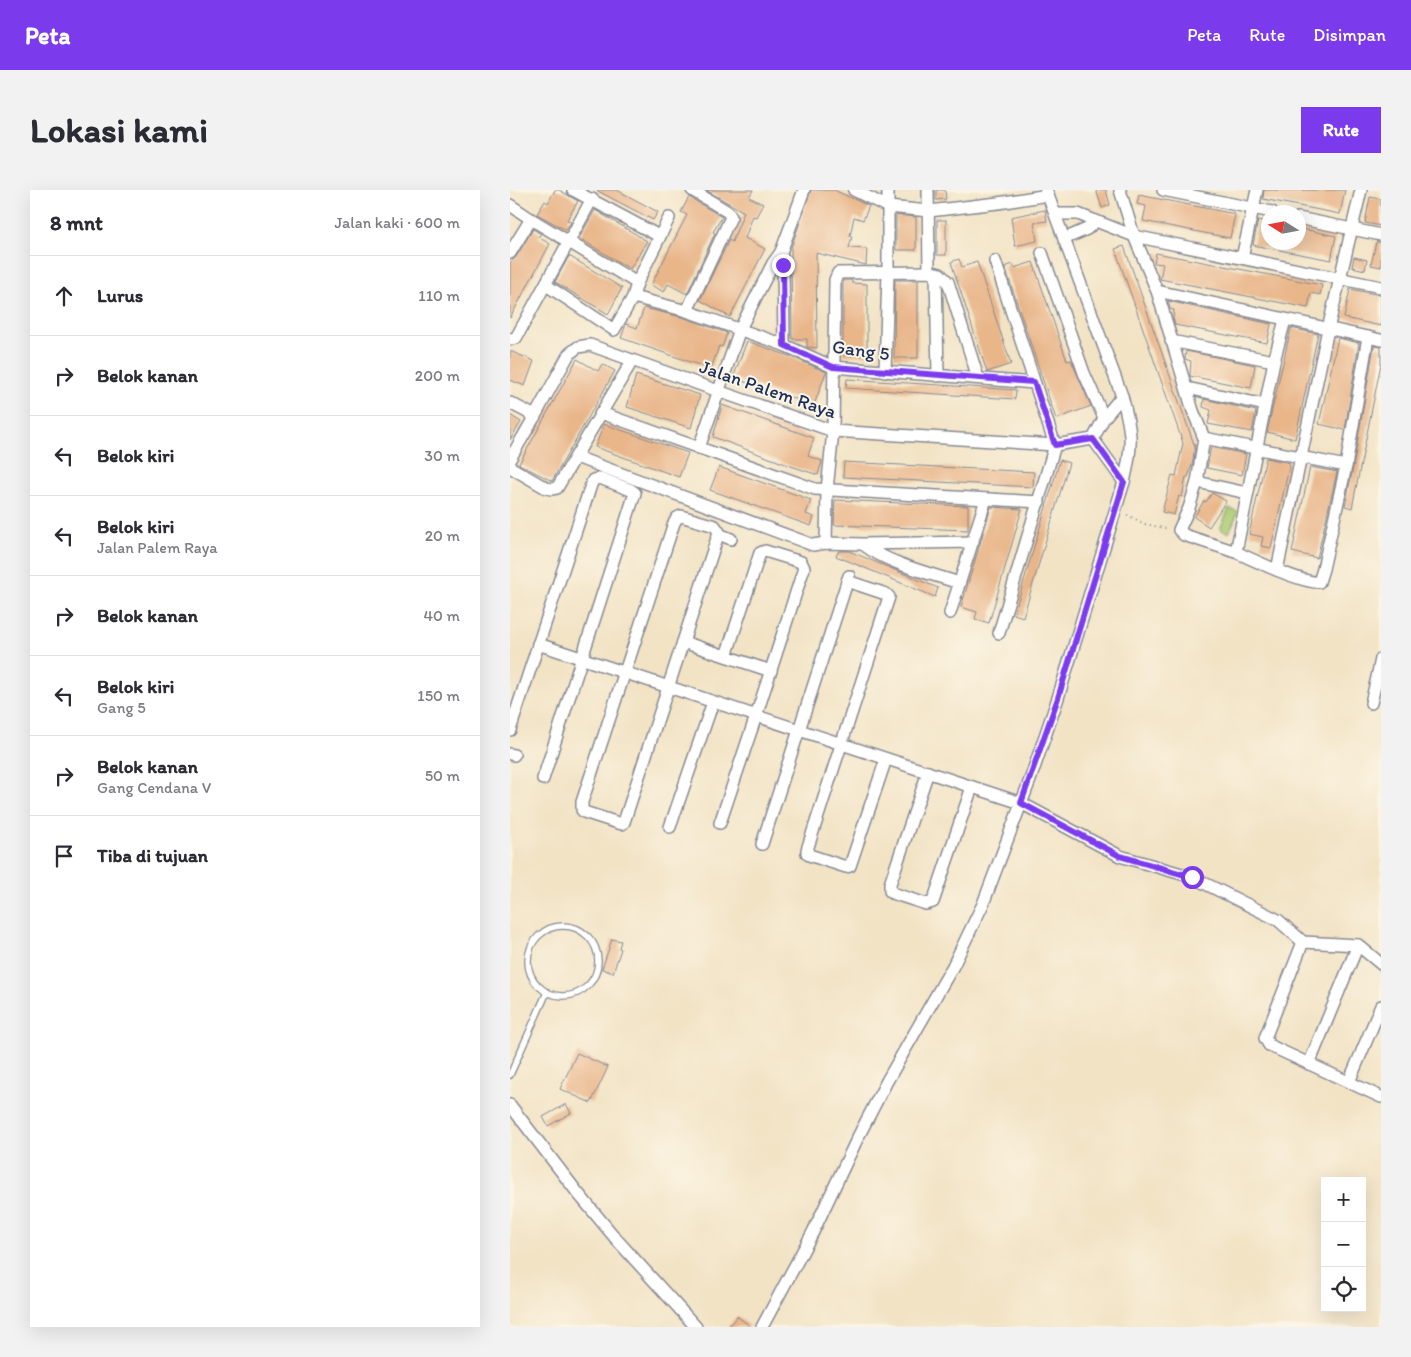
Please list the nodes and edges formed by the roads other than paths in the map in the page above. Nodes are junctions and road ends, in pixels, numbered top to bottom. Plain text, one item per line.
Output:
1 (573, 190) edge
2 (692, 190) edge
3 (804, 190) edge
4 (854, 190) edge
5 (888, 190) edge
6 (928, 190) edge
7 (1120, 190) edge
8 (1163, 190) edge
9 (1257, 190) edge
10 (1361, 190) edge
11 (1047, 193) edge
12 (592, 199) junction
13 (510, 205) edge
14 (888, 207) junction
15 (1253, 209) junction
16 (1261, 210) edge
17 (929, 211) junction
18 (1055, 214) junction
19 (670, 218) dead end
20 (531, 219) junction
21 (1306, 220) edge
22 (1096, 221) junction
23 (1352, 229) junction
24 (1381, 235) edge
25 (659, 236) junction
26 (1134, 236) junction
27 (1064, 239) junction
28 (568, 242) junction
29 (781, 252) junction
30 (510, 253) edge
31 (1042, 253) dead end
32 (1242, 258) junction
33 (995, 261) dead end
34 (932, 272) junction
35 (888, 274) junction
36 (1341, 278) junction
37 (637, 283) junction
38 (546, 285) junction
39 (1381, 287) edge
40 (1157, 291) junction
41 (633, 297) junction
42 (688, 312) junction
43 (1285, 320) junction
44 (1328, 328) junction
45 (740, 329) junction
46 (614, 330) junction
47 (1368, 337) junction
48 (510, 338) edge
49 (1381, 340) edge
50 (1171, 341) junction
51 (784, 345) junction
52 (606, 350) junction
53 (632, 361) junction
54 (1274, 361) junction
55 (833, 367) junction
56 (885, 372) junction
57 (938, 376) junction
58 (978, 378) junction
59 (1034, 382) junction
60 (1187, 388) junction
61 (718, 391) junction
62 (1122, 396) junction
63 (510, 403) edge
64 (1265, 405) junction
65 (601, 413) junction
66 (535, 416) junction
67 (1104, 418) junction
68 (833, 431) junction
69 (1204, 438) junction
70 (1093, 439) junction
71 (1055, 445) junction
72 (699, 448) junction
73 (1258, 448) junction
74 (576, 457) junction
75 (1301, 457) junction
76 (510, 459) edge
77 (1346, 466) junction
78 (510, 467) edge
79 (1124, 482) junction
80 (1197, 482) junction
81 (827, 490) junction
82 (1247, 493) junction
83 (986, 499) junction
84 (1039, 502) junction
85 (719, 534) junction
86 (732, 539) dead end
87 (973, 542) junction
88 (826, 543) junction
89 (863, 544) junction
90 (1236, 552) junction
91 (1277, 570) junction
92 (959, 583) junction
93 (950, 612) dead end
94 (999, 633) dead end
95 (683, 642) junction
96 (538, 644) junction
97 (726, 656) junction
98 (582, 658) junction
99 (1381, 659) edge
100 (771, 671) junction
101 (625, 672) junction
102 (1380, 673) edge
103 (668, 687) junction
104 (713, 702) junction
105 (1372, 703) dead end
106 (756, 716) junction
107 (510, 730) edge
108 (798, 730) junction
109 (842, 744) junction
110 (886, 759) junction
111 (928, 772) junction
112 (543, 779) dead end
113 (972, 787) junction
114 (1021, 803) junction
115 (720, 823) dead end
116 (670, 827) dead end
117 (762, 844) dead end
118 (1303, 942) junction
119 (1358, 945) junction
120 (1381, 964) edge
121 (547, 992) junction
122 (1381, 1006) edge
123 (1309, 1064) junction
124 (510, 1075) edge
125 (1349, 1082) junction
126 (1381, 1097) edge
127 (510, 1105) edge
128 (696, 1327) edge
129 (762, 1327) edge

1 - 12 street
2 - 42 street
3 - 29 street
4 - 14 street
5 - 14 street
6 - 17 street
7 - 26 street
8 - 15 street
9 - 15 street
10 - 23 street
11 - 17 street
11 - 18 street
12 - 25 street
12 - 28 street
13 - 20 street
14 - 17 street
14 - 35 street
15 - 16 street
15 - 32 street
17 - 34 street
18 - 22 street
18 - 27 street
19 - 25 street
20 - 28 street
20 - 30 street
21 - 23 street
22 - 26 street
22 - 27 street
23 - 24 street
23 - 36 street
25 - 37 street
26 - 32 street
26 - 40 street
27 - 62 street
28 - 37 street
28 - 38 street
29 - 45 street
29 - 51 street
31 - 67 street
32 - 36 street
33 - 59 street
34 - 35 street
34 - 57 street
34 - 58 street
35 - 55 street
35 - 56 street
36 - 39 street
36 - 44 street
37 - 41 street
38 - 46 street
38 - 48 street
40 - 43 street
40 - 50 street
41 - 42 street, Gang 5
41 - 46 street
42 - 45 street, Gang 5
43 - 44 street
43 - 54 street
44 - 47 street
44 - 75 street
45 - 51 street, Gang 5
45 - 61 street
46 - 52 street
47 - 49 street
47 - 77 street
50 - 54 street
50 - 60 street
51 - 55 street, Gang 5
52 - 53 street, Jalan Palem Raya
52 - 66 street, Jalan Palem Raya
53 - 61 street, Jalan Palem Raya
53 - 65 street
54 - 64 street
55 - 56 street, Gang 5
55 - 68 street
56 - 57 street, Gang 5
57 - 58 street, Gang 5
58 - 59 street, Gang 5
59 - 71 street
60 - 64 street
60 - 69 street
61 - 68 street, Jalan Palem Raya
61 - 72 street
62 - 67 street
62 - 79 street
63 - 66 street
64 - 73 street
65 - 72 street
65 - 74 street
66 - 76 street, Jalan Palem Raya
67 - 70 street
68 - 71 street, Jalan Palem Raya
68 - 81 street
69 - 73 street
69 - 80 street
70 - 71 street, Jalan Palem Raya
70 - 79 street
71 - 84 street
72 - 81 street
73 - 75 street
73 - 82 street
74 - 78 street
74 - 88 street
75 - 77 street
75 - 91 street
77 - 91 street
79 - 114 street
80 - 82 street
80 - 90 street
81 - 83 street
81 - 88 street
82 - 90 street
83 - 84 street
83 - 87 street
84 - 94 street
85 - 86 street
85 - 95 street
85 - 101 street
87 - 89 street
87 - 92 street
88 - 89 street
89 - 92 street
90 - 91 street
92 - 93 street
95 - 97 street
95 - 103 street
96 - 98 street
96 - 98 street
96 - 107 street
97 - 100 street
97 - 100 street
98 - 101 street
98 - 112 street
99 - 102 street
100 - 106 street
101 - 103 street
101 - 103 street
102 - 105 street
103 - 104 street
104 - 106 street
104 - 116 street
106 - 108 street
106 - 115 street
108 - 109 street
108 - 109 street
108 - 117 street
109 - 110 street
109 - 110 street
110 - 111 street
111 - 113 street
111 - 113 street
113 - 114 street
114 - 118 street
114 - 129 street
118 - 119 street
118 - 123 street
119 - 120 street
119 - 123 street
121 - 121 lane
121 - 124 lane
122 - 125 street
123 - 125 street
125 - 126 street
127 - 128 street

